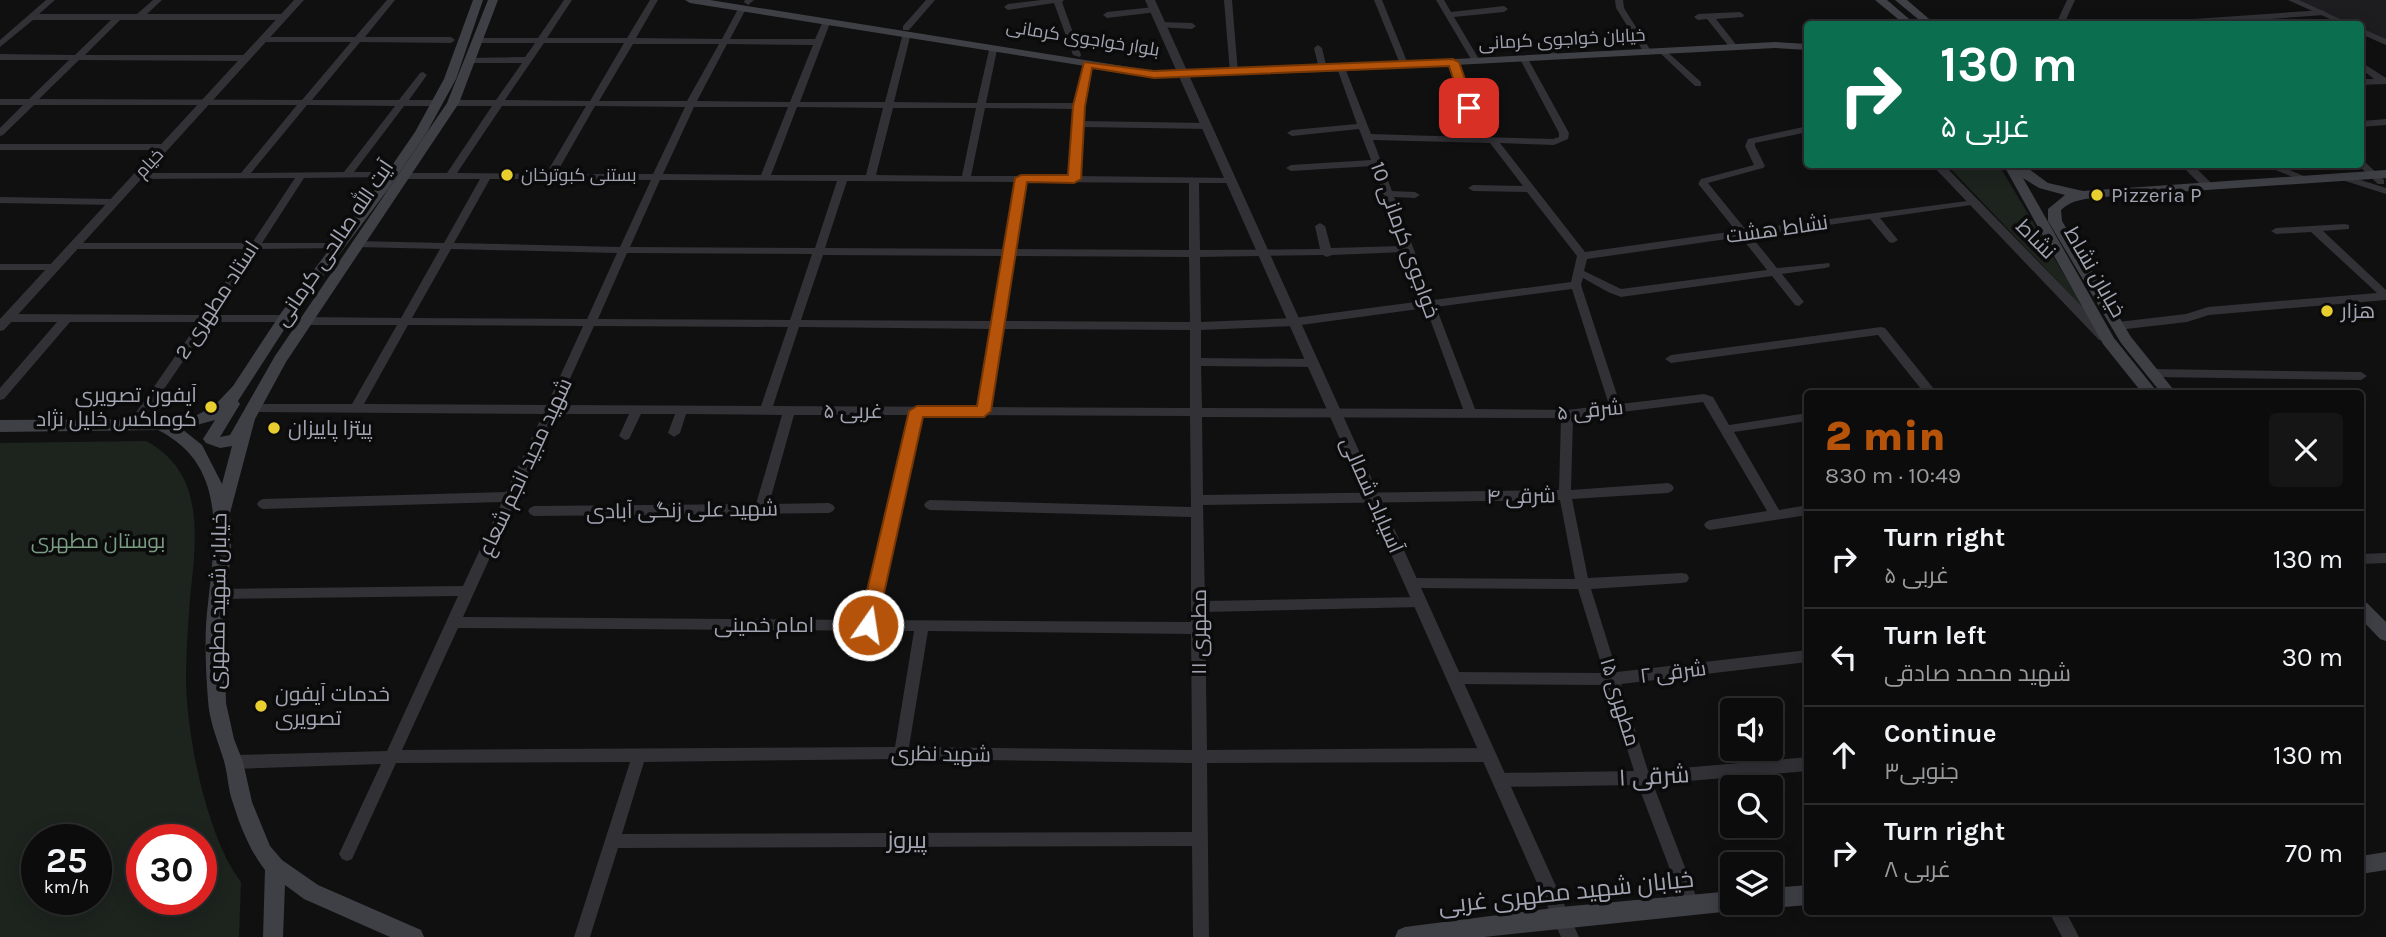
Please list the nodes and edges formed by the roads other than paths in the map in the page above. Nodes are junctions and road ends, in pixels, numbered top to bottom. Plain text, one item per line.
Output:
1 (51, 0) edge
2 (158, 0) edge
3 (299, 0) edge
4 (391, 0) edge
5 (478, 0) edge
6 (493, 0) edge
7 (568, 0) edge
8 (654, 0) edge
9 (690, 0) edge
10 (930, 0) edge
11 (1058, 0) edge
12 (1228, 0) edge
13 (1378, 0) edge
14 (1440, 0) edge
15 (1619, 0) edge
16 (1900, 0) edge
17 (2069, 0) edge
18 (2292, 0) edge
19 (743, 3) edge
20 (1883, 3) edge
21 (1152, 5) edge
22 (1008, 7) dead end
23 (1504, 9) dead end
24 (2322, 13) junction
25 (1107, 15) dead end
26 (1450, 15) junction
27 (1740, 15) dead end
28 (32, 17) junction
29 (118, 17) junction
30 (139, 17) junction
31 (284, 17) junction
32 (1698, 17) dead end
33 (1710, 17) junction
34 (486, 21) junction
35 (1890, 21) edge
36 (1906, 21) edge
37 (1926, 21) edge
38 (2061, 21) edge
39 (2233, 21) edge
40 (2340, 21) edge
41 (470, 22) junction
42 (826, 23) junction
43 (1161, 25) junction
44 (1192, 26) dead end
45 (0, 32) edge
46 (14, 32) junction
47 (906, 32) junction
48 (2364, 32) edge
49 (263, 39) junction
50 (358, 39) junction
51 (451, 40) dead end
52 (479, 40) junction
53 (541, 40) junction
54 (1804, 40) edge
55 (630, 41) junction
56 (722, 41) junction
57 (818, 41) junction
58 (1545, 42) dead end
59 (2386, 42) edge
60 (0, 44) edge
61 (1775, 45) junction
62 (1734, 47) junction
63 (1804, 47) edge
64 (1318, 48) dead end
65 (993, 50) junction
66 (1647, 51) junction
67 (1663, 51) junction
68 (1077, 55) junction
69 (0, 57) edge
70 (77, 57) junction
71 (1555, 57) junction
72 (246, 58) junction
73 (1524, 59) junction
74 (528, 60) junction
75 (472, 61) junction
76 (1476, 61) junction
77 (1453, 62) junction
78 (1088, 64) junction
79 (1404, 64) junction
80 (2364, 67) edge
81 (1341, 68) junction
82 (1323, 69) junction
83 (1182, 73) junction
84 (1234, 73) junction
85 (423, 75) dead end
86 (2385, 81) edge
87 (2364, 82) edge
88 (1698, 84) dead end
89 (0, 102) edge
90 (31, 102) junction
91 (206, 102) junction
92 (304, 103) junction
93 (438, 103) junction
94 (453, 103) junction
95 (402, 104) junction
96 (499, 104) junction
97 (592, 104) junction
98 (794, 104) junction
99 (690, 105) junction
100 (889, 105) junction
101 (982, 105) junction
102 (1079, 106) junction
103 (1469, 108) dead end
104 (1454, 116) dead end
105 (2386, 122) edge
106 (1077, 124) junction
107 (2364, 124) edge
108 (1206, 127) junction
109 (1804, 130) edge
110 (1365, 131) junction
111 (0, 132) edge
112 (1292, 133) dead end
113 (1475, 141) junction
114 (1494, 142) junction
115 (0, 147) edge
116 (164, 147) junction
117 (1377, 163) junction
118 (2364, 165) edge
119 (1292, 168) dead end
120 (1940, 168) edge
121 (2014, 168) edge
122 (2017, 168) edge
123 (2189, 168) edge
124 (2276, 168) edge
125 (2294, 168) edge
126 (2380, 174) edge
127 (390, 175) junction
128 (136, 176) junction
129 (243, 176) junction
130 (301, 176) junction
131 (346, 176) junction
132 (405, 176) junction
133 (450, 176) junction
134 (487, 176) junction
135 (549, 177) junction
136 (657, 177) junction
137 (765, 177) junction
138 (2342, 177) junction
139 (843, 178) junction
140 (870, 178) junction
141 (966, 178) junction
142 (1021, 178) junction
143 (1074, 179) junction
144 (1194, 179) junction
145 (2306, 179) junction
146 (1230, 180) junction
147 (2208, 186) junction
148 (1473, 188) dead end
149 (1530, 189) junction
150 (2386, 189) edge
151 (2102, 193) junction
152 (1388, 194) junction
153 (1415, 195) dead end
154 (0, 200) edge
155 (113, 202) junction
156 (1971, 202) junction
157 (1873, 216) junction
158 (1320, 226) dead end
159 (2345, 227) dead end
160 (2314, 229) junction
161 (2276, 231) dead end
162 (1743, 234) junction
163 (1893, 240) dead end
164 (358, 244) junction
165 (75, 246) junction
166 (253, 246) junction
167 (339, 246) junction
168 (448, 246) junction
169 (1409, 249) junction
170 (624, 250) junction
171 (817, 251) junction
172 (1009, 253) junction
173 (1194, 254) junction
174 (1264, 254) junction
175 (1327, 254) junction
176 (1582, 256) junction
177 (1825, 265) dead end
178 (0, 267) edge
179 (54, 267) junction
180 (1579, 272) junction
181 (1775, 273) junction
182 (1576, 285) junction
183 (2386, 296) edge
184 (1799, 302) dead end
185 (1429, 304) junction
186 (208, 317) junction
187 (284, 318) junction
188 (66, 319) junction
189 (306, 321) junction
190 (4, 322) edge
191 (405, 322) junction
192 (1294, 322) junction
193 (590, 324) junction
194 (792, 325) junction
195 (998, 325) junction
196 (1197, 326) junction
197 (2118, 326) junction
198 (1881, 331) joint
199 (2108, 341) junction
200 (1671, 359) dead end
201 (1197, 362) junction
202 (1313, 363) junction
203 (251, 372) junction
204 (2152, 373) junction
205 (2361, 376) dead end
206 (1929, 390) edge
207 (2149, 390) edge
208 (2167, 390) edge
209 (0, 396) edge
210 (356, 408) junction
211 (551, 409) junction
212 (1616, 409) junction
213 (637, 410) junction
214 (682, 410) junction
215 (766, 410) junction
216 (789, 410) junction
217 (917, 411) junction
218 (984, 411) junction
219 (1198, 412) junction
220 (1470, 412) junction
221 (1335, 413) junction
222 (250, 414) junction
223 (1567, 414) junction
224 (1804, 418) edge
225 (134, 424) junction
226 (160, 424) junction
227 (0, 426) edge
228 (1728, 429) junction
229 (674, 433) dead end
230 (625, 436) dead end
231 (1668, 488) dead end
232 (1565, 495) junction
233 (511, 497) junction
234 (1374, 500) junction
235 (263, 504) dead end
236 (930, 505) dead end
237 (1198, 506) junction
238 (829, 508) dead end
239 (761, 509) junction
240 (534, 511) dead end
241 (1804, 511) edge
242 (222, 514) junction
243 (1776, 516) junction
244 (1710, 524) dead end
245 (2386, 558) edge
246 (2364, 559) edge
247 (1682, 578) dead end
248 (1412, 583) junction
249 (1583, 584) junction
250 (468, 591) junction
251 (217, 594) junction
252 (1420, 602) junction
253 (1199, 607) junction
254 (2364, 611) edge
255 (454, 622) junction
256 (868, 625) junction
257 (922, 626) junction
258 (1199, 628) junction
259 (2386, 634) edge
260 (1804, 656) edge
261 (1454, 678) junction
262 (1612, 679) junction
263 (901, 753) junction
264 (639, 755) junction
265 (1489, 755) junction
266 (392, 757) junction
267 (1200, 757) junction
268 (234, 762) junction
269 (1804, 764) edge
270 (1643, 778) junction
271 (1500, 780) junction
272 (1200, 839) junction
273 (614, 841) junction
274 (347, 854) dead end
275 (2386, 861) edge
276 (2364, 865) edge
277 (275, 867) junction
278 (1804, 895) edge
279 (1783, 897) edge
280 (1720, 902) edge
281 (1691, 904) junction
282 (2059, 915) edge
283 (1561, 917) junction
284 (273, 937) edge
285 (394, 937) edge
286 (405, 937) edge
287 (414, 937) edge
288 (582, 937) edge
289 (1201, 937) edge
290 (1405, 937) edge
291 (1570, 937) edge
292 (2071, 937) edge

1 - 28 street
2 - 30 street
3 - 31 street, خیام
4 - 50 street
5 - 41 main road, آیت الله صالحی کرمانی
6 - 34 main road, آیت الله صالحی کرمانی
7 - 53 street
8 - 55 street
9 - 19 main road, بلوار خواجوی کرمانی
10 - 47 street
11 - 22 street
11 - 68 street
12 - 84 street
13 - 79 street
14 - 26 street
15 - 66 street
16 - 37 main road
17 - 38 street
18 - 24 street
19 - 42 main road, بلوار خواجوی کرمانی
19 - 47 main road, بلوار خواجوی کرمانی
19 - 56 street, شهید مجید انجم شعاع
20 - 35 main road
20 - 36 main road
21 - 25 street
21 - 43 street, آسیاباد شمالی
23 - 26 street
24 - 39 street
24 - 40 street
26 - 76 street
27 - 33 street
28 - 29 street
28 - 46 street
29 - 30 street
29 - 70 street
30 - 31 street
31 - 49 street, خیام
32 - 33 street
33 - 62 street
34 - 41 main road
34 - 52 main road, آیت الله صالحی کرمانی
41 - 93 main road, آیت الله صالحی کرمانی
42 - 47 main road, بلوار خواجوی کرمانی
42 - 57 street
43 - 44 street
43 - 83 street, آسیاباد شمالی
45 - 46 street
46 - 60 street
47 - 65 main road, بلوار خواجوی کرمانی
47 - 68 main road, بلوار خواجوی کرمانی
47 - 100 street
48 - 59 street
49 - 50 street
49 - 72 street, خیام
50 - 51 street
50 - 92 street
52 - 53 street
52 - 75 main road, آیت الله صالحی کرمانی
53 - 55 street
53 - 74 street
54 - 61 main road
55 - 56 street
55 - 97 street
56 - 57 street
56 - 99 street, شهید مجید انجم شعاع
57 - 98 street
58 - 71 street
61 - 62 main road, خیابان خواجوی کرمانی
61 - 63 main road
62 - 67 main road, خیابان خواجوی کرمانی
64 - 82 street
65 - 78 main road, بلوار خواجوی کرمانی
65 - 101 street
66 - 67 main road, خیابان خواجوی کرمانی
66 - 71 main road, خیابان خواجوی کرمانی
67 - 88 street
68 - 83 main road, بلوار خواجوی کرمانی
69 - 70 street
70 - 72 street
70 - 90 street
71 - 73 main road, خیابان خواجوی کرمانی
72 - 91 street, خیام
73 - 76 main road, خیابان خواجوی کرمانی
73 - 114 street
74 - 75 street
74 - 96 street
75 - 94 main road, آیت الله صالحی کرمانی
76 - 77 main road, خیابان خواجوی کرمانی
77 - 79 main road, خیابان خواجوی کرمانی
77 - 103 street
78 - 83 main road, بلوار خواجوی کرمانی
78 - 102 street
79 - 81 main road, خیابان خواجوی کرمانی
80 - 86 street
81 - 82 main road, خیابان خواجوی کرمانی
81 - 110 street, خواجوی کرمانی 10
82 - 84 main road, خیابان خواجوی کرمانی
83 - 84 main road, خیابان خواجوی کرمانی
83 - 108 street, آسیاباد شمالی
85 - 95 street
86 - 87 street
89 - 90 street
90 - 91 street
90 - 111 street
91 - 92 street
91 - 116 street, خیام
92 - 95 street
92 - 129 street
93 - 95 street
93 - 127 main road, آیت الله صالحی کرمانی
94 - 96 street
94 - 132 main road, آیت الله صالحی کرمانی
95 - 131 street
96 - 97 street
96 - 133 street
97 - 99 street
97 - 135 street
98 - 99 street
98 - 100 street
98 - 137 street
99 - 136 street, شهید مجید انجم شعاع
100 - 101 street
100 - 140 street
101 - 102 street
101 - 141 street
102 - 106 street
104 - 113 street
105 - 107 street
106 - 108 street
106 - 143 street
108 - 146 street, آسیاباد شمالی
109 - 162 street
110 - 112 street
110 - 113 street
110 - 117 street, خواجوی کرمانی 10
113 - 114 street
114 - 149 street
115 - 116 street
116 - 128 street, خیام
117 - 119 street
117 - 152 street, خواجوی کرمانی 10
118 - 126 street
120 - 156 street, نشاط
121 - 199 main road, خیابان نشاط
122 - 151 main road
123 - 147 street
124 - 145 street
125 - 145 street
126 - 138 main road
126 - 150 street
127 - 131 street
127 - 167 main road, آیت الله صالحی کرمانی
128 - 129 street
128 - 155 street, خیام
129 - 130 street
130 - 131 street
130 - 166 street, استاد مطهری 2
132 - 133 street
132 - 164 main road, آیت الله صالحی کرمانی
133 - 134 street
134 - 135 street
134 - 168 street
135 - 136 street
136 - 137 street
136 - 170 street, شهید مجید انجم شعاع
137 - 139 street
138 - 145 main road
138 - 150 street
139 - 140 street
139 - 171 street
140 - 141 street
141 - 142 street
142 - 143 street
142 - 172 street
143 - 144 street
144 - 146 street
144 - 173 street
145 - 147 main road
146 - 174 street, آسیاباد شمالی
147 - 151 main road
148 - 149 street
149 - 176 street
151 - 197 main road, نشاط
152 - 153 street
152 - 169 street, خواجوی کرمانی 10
154 - 155 street
155 - 165 street, خیام
156 - 157 street, نشاط هشت
156 - 199 street, نشاط
157 - 162 street, نشاط هشت
157 - 163 street
158 - 175 street
159 - 160 street
160 - 161 street
160 - 183 street
162 - 176 street, نشاط هشت
162 - 181 street
164 - 168 street
164 - 189 main road, آیت الله صالحی کرمانی
165 - 166 street
165 - 179 street, خیام
166 - 167 street
166 - 186 street, استاد مطهری 2
167 - 187 main road, آیت الله صالحی کرمانی
168 - 170 street
168 - 191 street
169 - 175 street
169 - 185 street, خواجوی کرمانی 10
170 - 171 street
170 - 193 street, شهید مجید انجم شعاع
171 - 172 street
171 - 194 street
172 - 173 street
172 - 195 street
173 - 174 street
173 - 196 street
174 - 175 street
174 - 192 street, آسیاباد شمالی
176 - 180 street
177 - 181 street
178 - 179 street
179 - 190 street, خیام
180 - 181 street
180 - 182 street
181 - 184 street
182 - 185 street
182 - 212 street
183 - 197 street
185 - 192 street
185 - 220 street, خواجوی کرمانی 10
186 - 187 street
186 - 188 street
186 - 225 street, استاد مطهری 2
187 - 203 main road, آیت الله صالحی کرمانی
188 - 190 street
188 - 209 street
189 - 191 street
189 - 222 main road, آیت الله صالحی کرمانی
191 - 193 street
191 - 210 street
192 - 196 street
192 - 202 street, آسیاباد شمالی
193 - 194 street
193 - 211 street, شهید مجید انجم شعاع
194 - 195 street
194 - 215 street
195 - 196 street
195 - 218 street
196 - 201 street, مطهری ۱۱
197 - 204 main road, نشاط
198 - 200 street
198 - 206 street
199 - 207 main road, خیابان نشاط
201 - 202 street
201 - 219 street, مطهری ۱۱
202 - 221 street, آسیاباد شمالی
203 - 222 main road
203 - 226 main road, آیت الله صالحی کرمانی
204 - 205 street
204 - 208 main road, نشاط
210 - 211 street, ۵ غربی
210 - 222 street, ۵ غربی
211 - 213 street, ۵ غربی
211 - 233 street, شهید مجید انجم شعاع
212 - 223 street, شرقی ۵
212 - 228 street, شرقی ۵
213 - 214 street, ۵ غربی
213 - 230 street
214 - 215 street, ۵ غربی
214 - 229 street
215 - 216 street, ۵ غربی
216 - 217 street, ۵ غربی
216 - 239 street
217 - 218 street, ۵ غربی
217 - 256 street
218 - 219 street, ۵ غربی
219 - 221 street, ۵ غربی
219 - 237 street, مطهری ۱۱
220 - 221 street, شرقی ۵
220 - 223 street, شرقی ۵
221 - 234 street, آسیاباد شمالی
222 - 242 main road, آیت الله صالحی کرمانی
223 - 232 street, مطهری ۱۵
224 - 228 street
225 - 226 main road
225 - 227 main road
226 - 242 main road, خیابان شهید مطهری
228 - 243 street, شرقی ۵
231 - 232 street, شرقی ۴
232 - 234 street, شرقی ۴
232 - 249 street, مطهری ۱۵
233 - 235 street
233 - 250 street, شهید مجید انجم شعاع
234 - 237 street, شرقی ۴
234 - 248 street, آسیاباد شمالی
236 - 237 street, شرقی ۴
237 - 253 street, مطهری ۱۱
238 - 239 street, شهید علی زنگی آبادی
239 - 240 street, شهید علی زنگی آبادی
241 - 243 street
242 - 251 main road, خیابان شهید مطهری
243 - 244 street
245 - 246 street
247 - 249 street
248 - 249 street
248 - 252 street, آسیاباد شمالی
249 - 262 street, مطهری ۱۵
250 - 251 street
250 - 255 street, شهید مجید انجم شعاع
251 - 268 main road, خیابان شهید مطهری
252 - 253 street
252 - 261 street, آسیاباد شمالی
253 - 258 street, مطهری ۱۱
254 - 259 main road
255 - 256 street, امام خمینی
255 - 266 street, شهید مجید انجم شعاع
256 - 257 street, امام خمینی
257 - 258 street, امام خمینی
257 - 263 street
258 - 267 street, مطهری ۱۱
260 - 262 street, شرقی ۲
261 - 262 street, شرقی ۲
261 - 265 street, آسیاباد شمالی
262 - 270 street, مطهری ۱۵
263 - 264 street, شهید نظری
263 - 267 street, شهید نظری
264 - 266 street, شهید نظری
264 - 273 street
265 - 267 street, شهید نظری
265 - 271 street, آسیاباد شمالی
266 - 268 street, شهید نظری
266 - 274 street, شهید مجید انجم شعاع
267 - 272 street, مطهری ۱۱
268 - 277 main road, خیابان شهید مطهری
269 - 270 street, شرقی ۱
270 - 271 street, شرقی ۱
270 - 281 street, مطهری ۱۵
271 - 283 street, آسیاباد شمالی
272 - 273 street, پیروز
272 - 289 street, مطهری ۱۱
273 - 288 street
275 - 276 main road
277 - 284 main road
277 - 287 main road, خیابان شهید مطهری
278 - 279 main road
280 - 281 main road, خیابان شهید مطهری غربی
281 - 283 main road, خیابان شهید مطهری غربی
282 - 292 street
283 - 290 main road, خیابان شهید مطهری غربی
283 - 291 street, آسیاباد شمالی
285 - 286 main road

